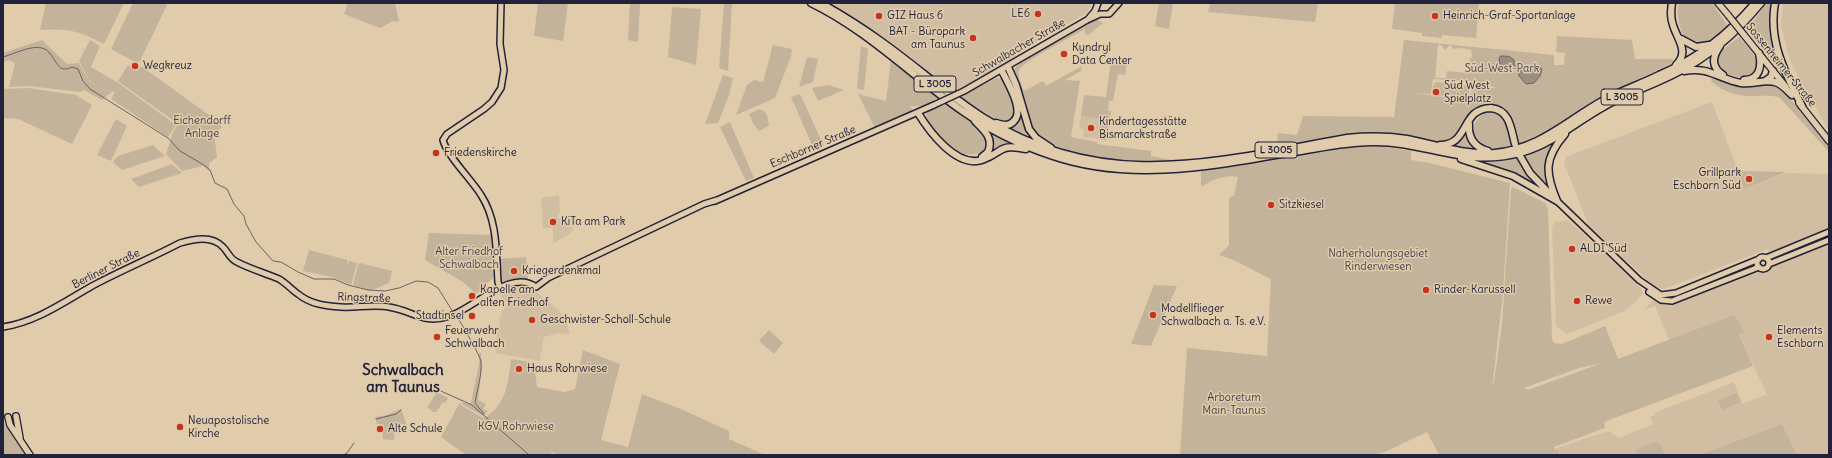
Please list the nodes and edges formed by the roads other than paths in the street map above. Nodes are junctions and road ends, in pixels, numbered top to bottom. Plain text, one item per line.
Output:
1 (501, 3) edge
2 (811, 3) edge
3 (821, 3) edge
4 (1119, 3) edge
5 (1718, 3) edge
6 (1755, 3) edge
7 (1761, 3) edge
8 (1775, 3) edge
9 (1672, 4) edge
10 (1097, 6) edge
11 (1112, 6) edge
12 (1100, 14) junction
13 (1087, 20) junction
14 (1679, 38) junction
15 (1723, 42) junction
16 (1714, 43) junction
17 (1758, 53) junction
18 (1008, 67) junction
19 (1002, 71) junction
20 (1669, 71) junction
21 (1773, 71) junction
22 (1679, 72) junction
23 (1765, 81) junction
24 (1792, 94) junction
25 (1802, 106) junction
26 (961, 110) junction
27 (918, 113) junction
28 (983, 118) junction
29 (1470, 120) junction
30 (1570, 129) junction
31 (1829, 140) edge
32 (1515, 144) dead end
33 (1431, 145) junction
34 (1039, 152) junction
35 (1057, 152) junction
36 (1495, 152) junction
37 (1444, 154) junction
38 (1520, 156) dead end
39 (970, 160) junction
40 (1557, 201) junction
41 (1829, 232) edge
42 (1817, 237) junction
43 (1829, 240) edge
44 (220, 244) joint
45 (1812, 247) junction
46 (1766, 258) junction
47 (1759, 260) junction
48 (1769, 264) junction
49 (1759, 267) junction
50 (1639, 280) junction
51 (500, 288) junction
52 (3, 327) edge
53 (16, 416) dead end
54 (8, 417) dead end
55 (21, 440) junction
56 (30, 455) edge

1 - 51 street
2 - 26 highway, L 3005
3 - 28 highway, L 3005
4 - 11 street, Schwalbacher Straße
5 - 17 main road, Sossenheimer Straße, bridge
6 - 16 highway, L 3005
7 - 15 highway, L 3005
8 - 25 highway
9 - 14 highway
10 - 12 street, Schwalbacher Straße
10 - 13 street, Schwalbacher Straße
11 - 12 street, Schwalbacher Straße
12 - 13 street, Schwalbacher Straße
13 - 18 street, Schwalbacher Straße
14 - 16 highway
14 - 20 highway
15 - 17 highway
15 - 22 highway, L 3005
16 - 20 highway, L 3005
17 - 21 main road, Sossenheimer Straße
18 - 19 street, Schwalbacher Straße
18 - 35 highway
19 - 27 street, Schwalbacher Straße, bridge
19 - 28 highway
20 - 36 highway, L 3005
21 - 23 highway
21 - 24 main road, Sossenheimer Straße
22 - 23 highway
22 - 30 highway, L 3005
23 - 24 highway
24 - 25 main road, Sossenheimer Straße
25 - 31 main road, Sossenheimer Straße
26 - 34 highway, L 3005
26 - 39 highway
27 - 39 highway
27 - 51 street, Eschborner Straße
28 - 35 highway, L 3005
29 - 32 highway
29 - 33 highway
29 - 36 highway
30 - 37 highway, L 3005
30 - 40 highway
33 - 35 highway, L 3005
33 - 36 highway, L 3005
34 - 37 highway, L 3005
34 - 39 highway
37 - 40 highway
38 - 40 highway
40 - 50 street
41 - 42 street
42 - 45 street
42 - 46 street
43 - 45 street
44 - 51 street, Ringstraße
44 - 52 street, Berliner Straße
45 - 48 street
46 - 47 street
46 - 48 street
47 - 49 street
47 - 50 street
48 - 49 street
49 - 50 street
53 - 55 main road
54 - 55 main road
55 - 56 main road

